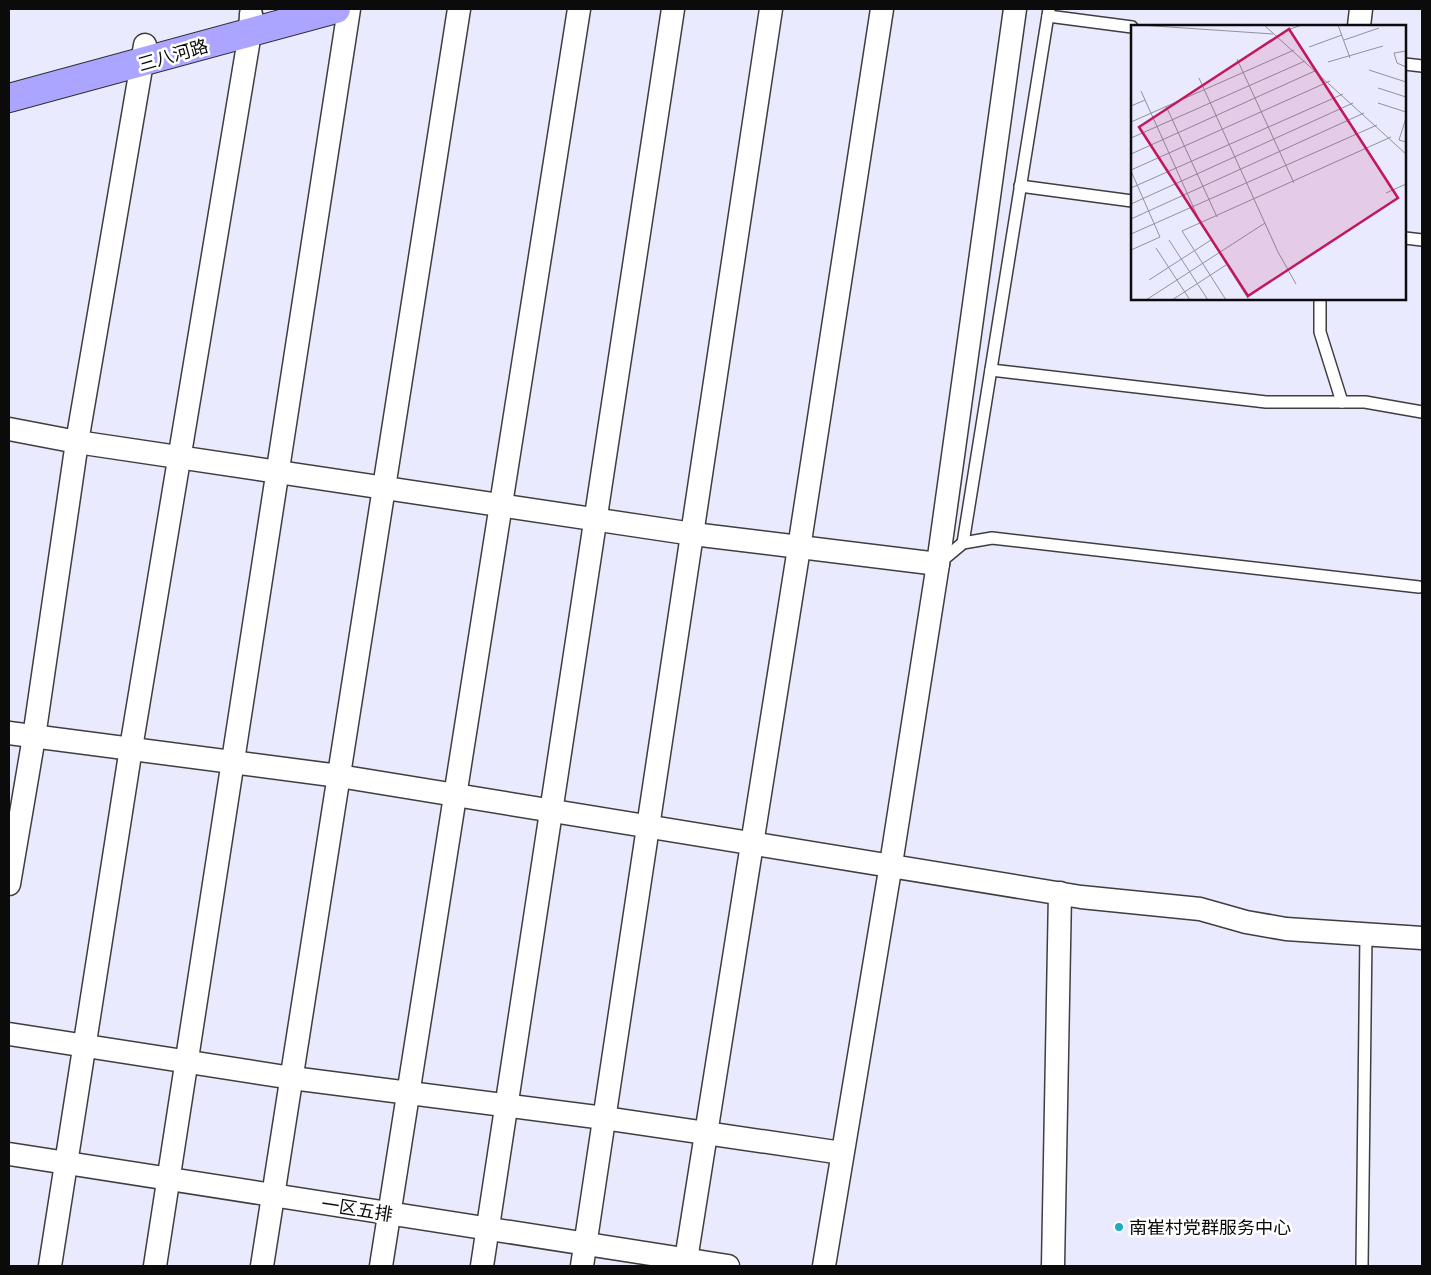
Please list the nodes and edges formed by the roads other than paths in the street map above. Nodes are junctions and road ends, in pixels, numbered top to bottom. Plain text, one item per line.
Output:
1 (336, 9) edge
2 (349, 9) edge
3 (458, 9) edge
4 (579, 9) edge
5 (674, 9) edge
6 (771, 9) edge
7 (882, 9) edge
8 (1015, 9) edge
9 (1361, 9) edge
10 (1048, 12) edge
11 (257, 19) edge
12 (1359, 25) edge
13 (1131, 28) edge
14 (143, 54) junction
15 (1406, 64) edge
16 (1422, 66) edge
17 (9, 81) edge
18 (9, 98) edge
19 (1020, 186) junction
20 (1131, 201) edge
21 (1406, 238) edge
22 (1422, 240) edge
23 (1320, 300) edge
24 (991, 370) junction
25 (1342, 402) junction
26 (1422, 412) edge
27 (9, 429) edge
28 (77, 442) junction
29 (179, 457) junction
30 (279, 472) junction
31 (384, 488) junction
32 (502, 505) junction
33 (597, 520) junction
34 (693, 534) junction
35 (963, 543) junction
36 (799, 548) junction
37 (938, 564) junction
38 (1419, 587) dead end
39 (9, 733) edge
40 (34, 737) junction
41 (131, 748) junction
42 (234, 762) junction
43 (339, 776) junction
44 (455, 795) junction
45 (552, 810) junction
46 (649, 826) junction
47 (752, 843) junction
48 (891, 864) junction
49 (9, 884) edge
50 (1060, 893) junction
51 (1366, 935) junction
52 (1422, 938) edge
53 (9, 1034) edge
54 (84, 1047) junction
55 (186, 1062) junction
56 (292, 1078) junction
57 (408, 1093) junction
58 (507, 1106) junction
59 (604, 1118) junction
60 (706, 1134) junction
61 (842, 1153) junction
62 (9, 1154) edge
63 (67, 1163) junction
64 (168, 1179) junction
65 (274, 1196) junction
66 (389, 1214) junction
67 (488, 1229) junction
68 (585, 1244) junction
69 (692, 1263) edge
70 (50, 1266) edge
71 (155, 1266) edge
72 (262, 1266) edge
73 (380, 1266) edge
74 (482, 1266) edge
75 (582, 1266) edge
76 (728, 1266) edge
77 (824, 1266) edge
78 (1053, 1266) edge
79 (1362, 1266) edge

1 - 11 street, 三八河路
2 - 30 street
3 - 31 street
4 - 32 street
5 - 33 street
6 - 34 street
7 - 36 street
8 - 37 street
9 - 12 street
10 - 13 lane
10 - 19 lane
11 - 14 street, 三八河路
11 - 29 street
14 - 17 street, 三八河路
14 - 18 street, 三八河路
14 - 28 street
15 - 16 lane
19 - 20 lane
19 - 24 lane
21 - 22 lane
23 - 25 lane
24 - 25 lane
24 - 35 lane
25 - 26 lane
27 - 28 street
28 - 29 street
28 - 40 street
29 - 30 street
29 - 41 street
30 - 31 street
30 - 42 street
31 - 32 street
31 - 43 street
32 - 33 street
32 - 44 street
33 - 34 street
33 - 45 street
34 - 36 street
34 - 46 street
35 - 37 lane
35 - 38 lane
36 - 37 street
36 - 47 street
37 - 48 street
39 - 40 street
40 - 41 street
40 - 49 street
41 - 42 street
41 - 54 street
42 - 43 street
42 - 55 street
43 - 44 street
43 - 56 street
44 - 45 street
44 - 57 street
45 - 46 street
45 - 58 street
46 - 47 street
46 - 59 street
47 - 48 street
47 - 60 street
48 - 50 street
48 - 61 street
50 - 51 street
50 - 78 street
51 - 52 street
51 - 79 lane
53 - 54 street
54 - 55 street
54 - 63 street
55 - 56 street
55 - 64 street
56 - 57 street
56 - 65 street
57 - 58 street
57 - 66 street
58 - 59 street
58 - 67 street
59 - 60 street
59 - 68 street
60 - 61 street
60 - 69 street
61 - 77 street
62 - 63 street, 一区五排
63 - 64 street, 一区五排
63 - 70 street
64 - 65 street, 一区五排
64 - 71 street
65 - 66 street, 一区五排
65 - 72 street
66 - 67 street, 一区五排
66 - 73 street
67 - 68 street, 一区五排
67 - 74 street
68 - 69 street, 一区五排
68 - 75 street
69 - 76 street, 一区五排

